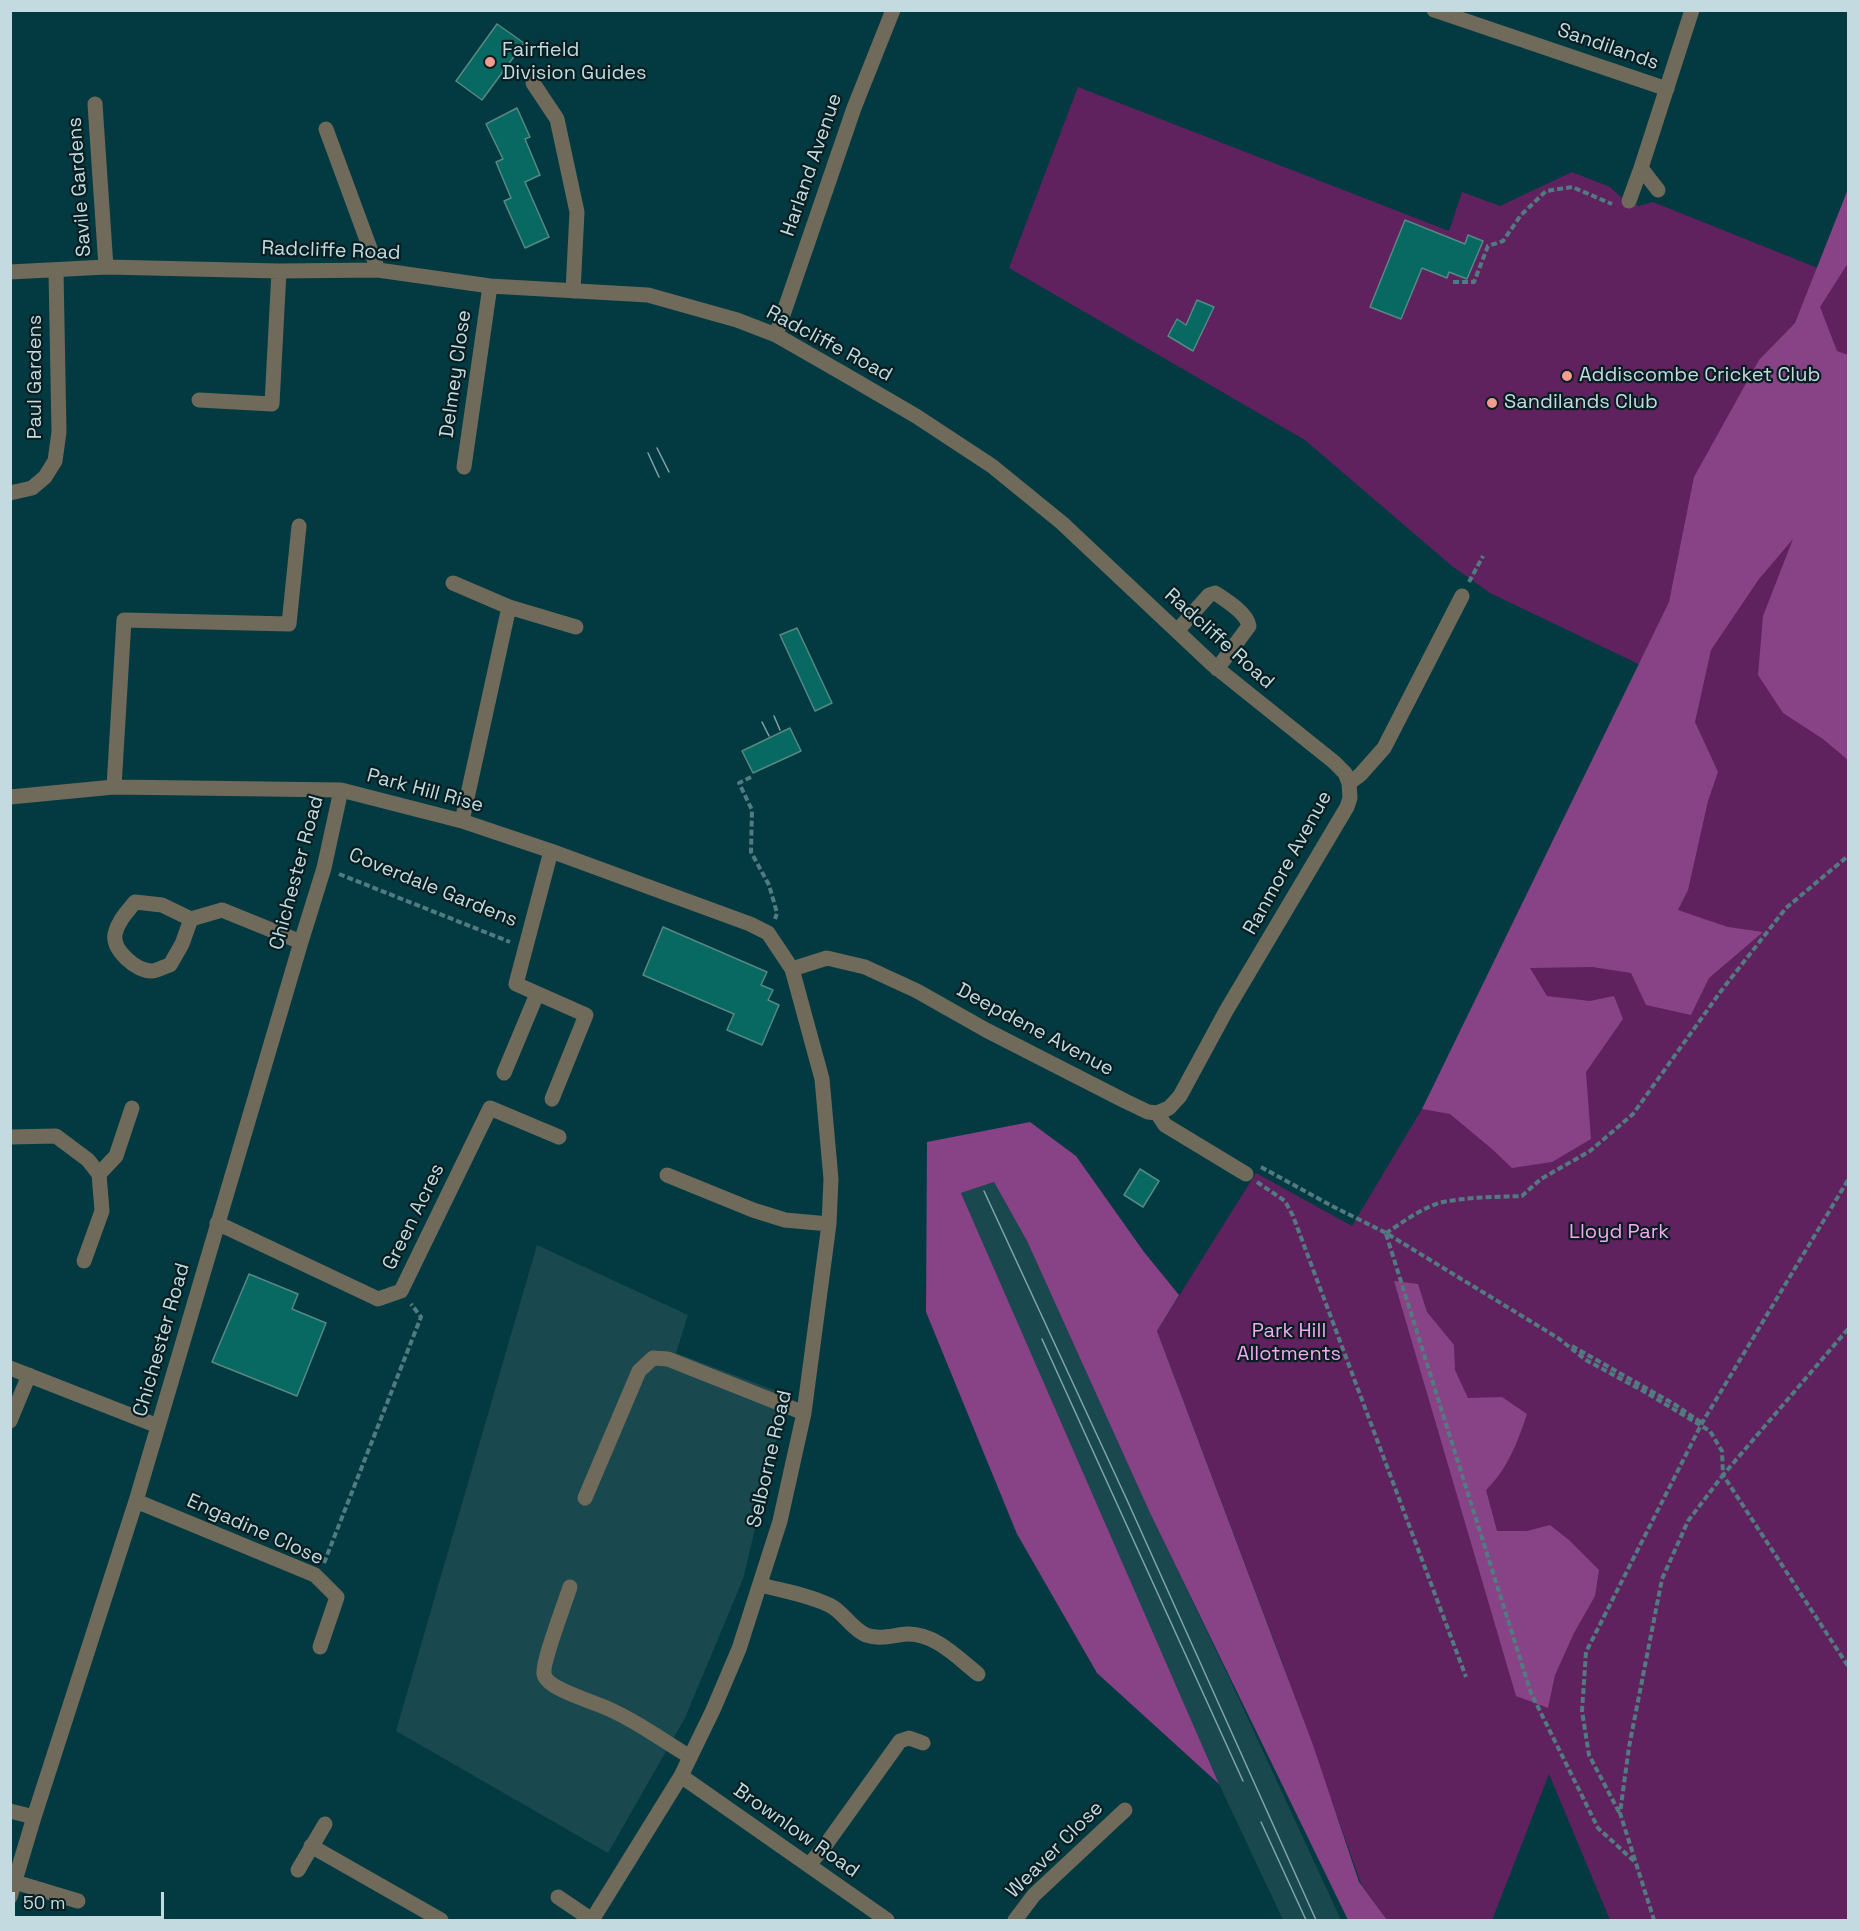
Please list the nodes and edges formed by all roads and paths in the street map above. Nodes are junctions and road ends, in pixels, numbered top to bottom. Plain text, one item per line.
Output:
1 (893, 10) edge
2 (1434, 10) edge
3 (1692, 10) edge
4 (533, 84) dead end
5 (1667, 89) junction
6 (95, 104) dead end
7 (326, 129) dead end
8 (1641, 168) junction
9 (1658, 189) dead end
10 (1629, 201) joint
11 (106, 267) junction
12 (56, 270) junction
13 (378, 270) junction
14 (279, 271) junction
15 (10, 272) edge
16 (1453, 282) dead end
17 (490, 286) junction
18 (573, 291) junction
19 (776, 335) junction
20 (199, 400) dead end
21 (464, 467) dead end
22 (10, 493) edge
23 (299, 526) dead end
24 (1483, 556) dead end
25 (453, 583) dead end
26 (1462, 596) joint
27 (509, 608) junction
28 (576, 627) dead end
29 (1177, 631) junction
30 (1217, 669) junction
31 (751, 777) dead end
32 (1349, 783) junction
33 (114, 787) junction
34 (341, 790) junction
35 (10, 797) edge
36 (462, 821) junction
37 (551, 851) junction
38 (1848, 856) edge
39 (324, 868) junction
40 (191, 919) junction
41 (768, 933) junction
42 (301, 942) junction
43 (526, 948) junction
44 (792, 969) junction
45 (537, 994) junction
46 (504, 1073) dead end
47 (552, 1099) dead end
48 (132, 1108) dead end
49 (1157, 1113) junction
50 (10, 1137) edge
51 (559, 1137) dead end
52 (1246, 1173) junction
53 (99, 1174) junction
54 (667, 1174) dead end
55 (1848, 1180) edge
56 (218, 1223) junction
57 (829, 1224) junction
58 (1386, 1233) junction
59 (84, 1261) dead end
60 (401, 1291) junction
61 (1848, 1329) edge
62 (10, 1368) edge
63 (29, 1375) junction
64 (804, 1413) junction
65 (10, 1421) edge
66 (1701, 1424) junction
67 (158, 1426) junction
68 (1723, 1475) junction
69 (585, 1498) dead end
70 (136, 1501) junction
71 (309, 1572) junction
72 (760, 1584) junction
73 (570, 1587) dead end
74 (320, 1647) dead end
75 (1848, 1666) edge
76 (978, 1674) dead end
77 (1466, 1677) dead end
78 (923, 1743) dead end
79 (690, 1757) junction
80 (681, 1776) junction
81 (1125, 1810) dead end
82 (10, 1811) edge
83 (1620, 1813) junction
84 (34, 1817) junction
85 (325, 1824) dead end
86 (311, 1846) junction
87 (1635, 1862) junction
88 (809, 1866) junction
89 (298, 1870) dead end
90 (13, 1890) edge
91 (558, 1897) dead end
92 (78, 1901) dead end
93 (441, 1920) edge
94 (592, 1920) edge
95 (887, 1920) edge
96 (1015, 1920) edge
97 (1654, 1920) edge

1 - 19 street, Harland Avenue
2 - 5 street, Sandilands
3 - 5 street
4 - 18 street
5 - 8 street
6 - 11 street, Savile Gardens
7 - 13 street
8 - 9 street
8 - 10 street
10 - 16 path
11 - 12 street, Radcliffe Road
11 - 14 street, Radcliffe Road
12 - 15 street, Radcliffe Road
12 - 22 street, Paul Gardens
13 - 14 street, Radcliffe Road
13 - 17 street, Radcliffe Road
14 - 20 street
17 - 18 street, Radcliffe Road
17 - 21 street, Delmey Close
18 - 19 street, Radcliffe Road
19 - 29 street, Radcliffe Road
23 - 33 street
24 - 26 path
25 - 27 street
26 - 32 street, Ranmore Avenue
27 - 28 street
27 - 36 street
29 - 30 street, Radcliffe Road
29 - 30 street
30 - 32 street, Radcliffe Road
31 - 41 path
32 - 49 street, Ranmore Avenue
33 - 34 street, Park Hill Rise
33 - 35 street, Park Hill Rise
34 - 36 street, Park Hill Rise
34 - 39 street, Chichester Road
36 - 37 street, Park Hill Rise
37 - 41 street, Park Hill Rise
37 - 43 street, Coverdale Gardens
38 - 58 path
39 - 42 street, Chichester Road
39 - 43 path, Coverdale Gardens
40 - 40 street
40 - 42 street
41 - 44 street
42 - 56 street, Chichester Road
43 - 45 street, Coverdale Gardens
44 - 49 street, Deepdene Avenue
44 - 57 street, Selborne Road
45 - 46 street
45 - 47 street
48 - 53 street
49 - 52 street, Deepdene Avenue
50 - 53 street
51 - 60 street, Green Acres
52 - 58 path
52 - 77 path
53 - 59 street
54 - 57 street
55 - 66 path
56 - 60 street, Green Acres
56 - 67 street, Chichester Road
57 - 64 street, Selborne Road
58 - 66 path
58 - 87 path
60 - 71 path
61 - 68 path
62 - 63 street
63 - 65 street
63 - 67 street
64 - 69 street
64 - 72 street, Selborne Road
66 - 68 path
66 - 83 path
67 - 70 street, Chichester Road
68 - 75 path
68 - 83 path
70 - 71 street, Engadine Close
70 - 84 street, Chichester Road
71 - 74 street, Engadine Close
72 - 76 street
72 - 79 street, Selborne Road
73 - 79 street
78 - 88 street
79 - 80 street, Selborne Road
80 - 88 street, Brownlow Road
80 - 94 street, Selborne Road
81 - 96 street, Weaver Close
82 - 84 street
83 - 87 path
84 - 90 street, Chichester Road
85 - 86 street
86 - 89 street
86 - 93 street
87 - 97 path
88 - 95 street, Brownlow Road
90 - 92 street
91 - 94 street

